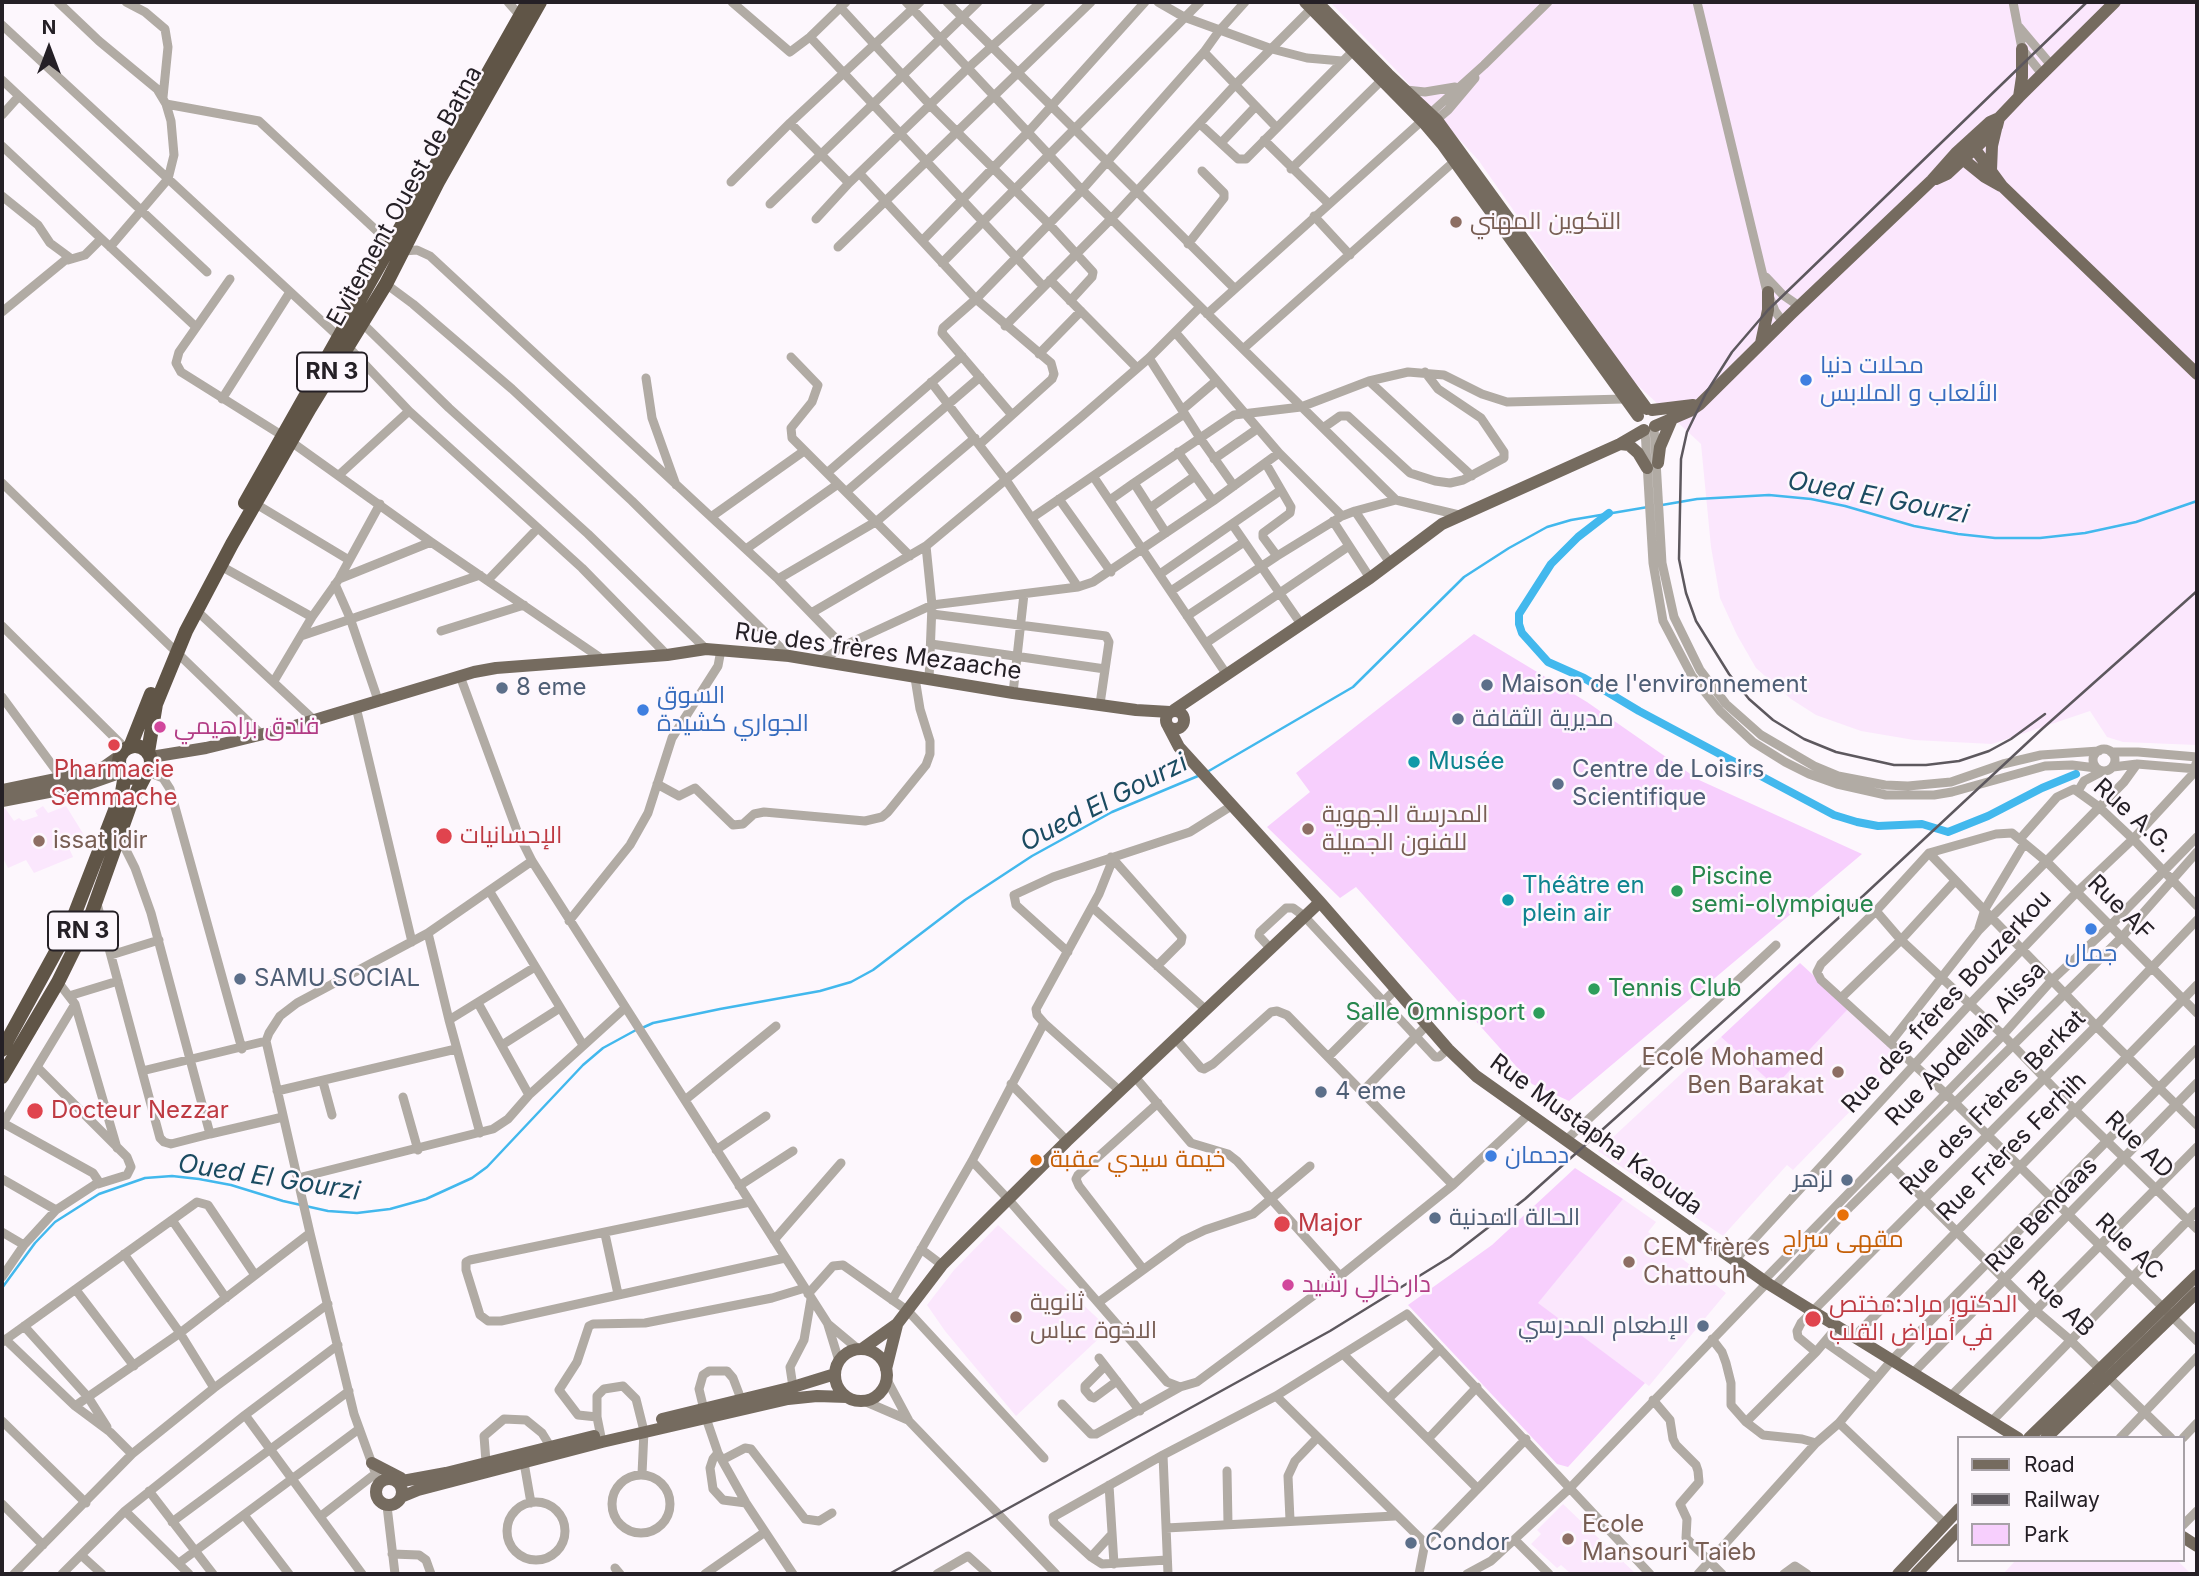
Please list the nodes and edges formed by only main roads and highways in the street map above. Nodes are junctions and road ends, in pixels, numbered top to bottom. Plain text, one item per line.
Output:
1 (528, 2) edge
2 (541, 2) edge
3 (2115, 2) edge
4 (1313, 4) edge
5 (524, 20) junction
6 (2022, 49) road end
7 (1385, 77) junction
8 (2019, 97) junction
9 (1429, 119) junction
10 (1998, 122) junction
11 (1972, 145) junction
12 (1960, 156) junction
13 (1459, 157) junction
14 (1947, 174) junction
15 (1988, 174) junction
16 (1932, 180) junction
17 (398, 248) junction
18 (1768, 292) road end
19 (343, 342) junction
20 (1760, 345) junction
21 (2197, 374) edge
22 (1697, 404) junction
23 (1672, 419) junction
24 (1646, 421) junction
25 (287, 439) junction
26 (1615, 446) junction
27 (218, 564) junction
28 (174, 647) junction
29 (1202, 692) junction
30 (1170, 718) junction
31 (1183, 722) junction
32 (126, 750) junction
33 (1188, 757) junction
34 (149, 765) junction
35 (124, 774) junction
36 (3, 791) edge
37 (1320, 902) junction
38 (2, 1050) edge
39 (2, 1077) edge
40 (2197, 1275) edge
41 (2197, 1292) edge
42 (2168, 1312) junction
43 (897, 1324) junction
44 (860, 1349) junction
45 (837, 1368) junction
46 (2104, 1373) junction
47 (886, 1374) junction
48 (848, 1397) junction
49 (704, 1413) junction
50 (2015, 1436) edge
51 (2031, 1436) edge
52 (2048, 1436) edge
53 (601, 1438) junction
54 (523, 1458) junction
55 (376, 1473) junction
56 (403, 1482) junction
57 (401, 1497) junction
58 (1958, 1510) edge
59 (1958, 1530) edge
60 (1898, 1574) edge
61 (1916, 1574) edge

1 - 5 highway, Evitement Ouest de Batna / RN 3
2 - 5 highway, Evitement Ouest de Batna / RN 3
3 - 8 main road
4 - 7 main road
5 - 17 highway, Evitement Ouest de Batna / RN 3
6 - 8 main road
7 - 9 main road
7 - 9 main road
8 - 10 main road
9 - 13 main road
10 - 11 main road
10 - 15 main road
11 - 12 main road
11 - 15 main road
12 - 14 main road
12 - 15 main road
12 - 16 main road
13 - 24 main road
13 - 24 main road
14 - 15 main road
14 - 16 main road
15 - 21 main road
16 - 20 main road
17 - 19 highway, Evitement Ouest de Batna / RN 3
17 - 19 highway, Evitement Ouest de Batna / RN 3
18 - 20 main road
19 - 25 highway, Evitement Ouest de Batna / RN 3
20 - 22 main road
22 - 23 main road
22 - 24 main road
23 - 24 main road
23 - 26 main road
24 - 26 main road
25 - 27 highway, Evitement Ouest de Batna / RN 3
25 - 27 highway, Evitement Ouest de Batna / RN 3
26 - 29 main road
27 - 28 highway, Evitement Ouest de Batna / RN 3
27 - 28 highway, Evitement Ouest de Batna / RN 3
28 - 32 highway, Evitement Ouest de Batna / RN 3
28 - 34 highway, Evitement Ouest de Batna / RN 3
29 - 30 main road
29 - 31 main road
30 - 31 main road
30 - 33 main road, Rue Mustapha Kaouda
30 - 34 main road, Rue des frères Mezaache
31 - 33 main road
32 - 34 highway
32 - 35 highway
32 - 36 main road
33 - 37 main road, Rue Mustapha Kaouda
34 - 35 highway
34 - 39 highway, Evitement Ouest de Batna / RN 3
35 - 36 main road
35 - 38 highway, RN 3
37 - 43 main road
37 - 50 main road, Rue Mustapha Kaouda
40 - 42 main road
41 - 42 main road
42 - 46 main road
43 - 44 main road
43 - 47 main road
44 - 45 main road
44 - 47 main road
45 - 48 main road
45 - 49 main road
46 - 51 main road
46 - 52 main road
47 - 48 main road
48 - 49 main road
49 - 53 main road
53 - 54 main road
53 - 54 main road
54 - 56 main road
54 - 57 main road
55 - 56 main road
55 - 56 main road
55 - 57 main road
56 - 57 main road
58 - 60 main road
59 - 61 main road

